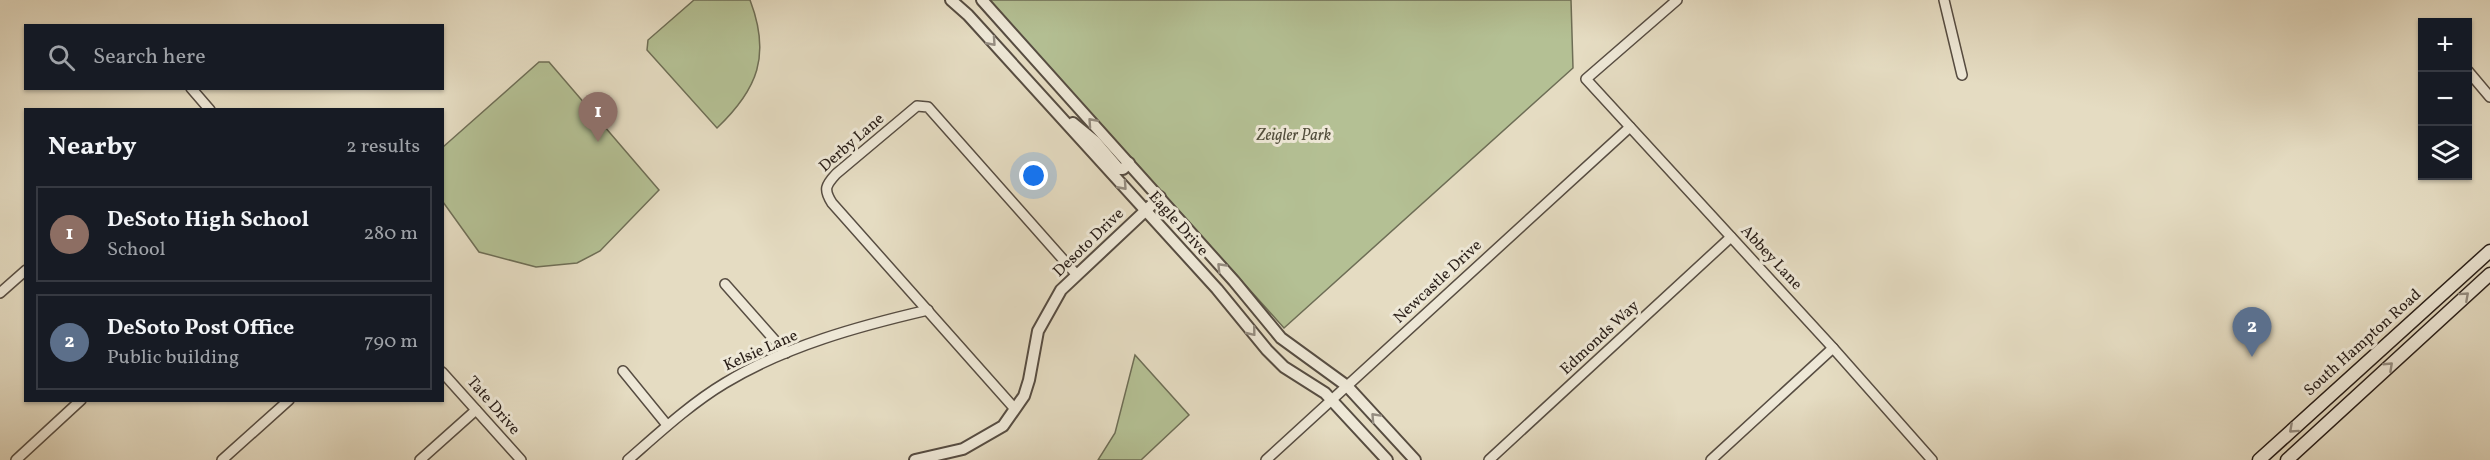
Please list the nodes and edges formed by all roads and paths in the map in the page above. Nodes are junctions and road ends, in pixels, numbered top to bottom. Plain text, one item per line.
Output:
1 (951, 0) edge
2 (982, 0) edge
3 (1677, 0) edge
4 (1944, 0) edge
5 (2469, 72) edge
6 (1962, 75) dead end
7 (192, 90) edge
8 (2490, 97) edge
9 (1046, 100) junction
10 (206, 108) edge
11 (1630, 127) junction
12 (1129, 163) junction
13 (1160, 197) junction
14 (1145, 210) junction
15 (1731, 237) junction
16 (2490, 251) edge
17 (24, 272) edge
18 (2490, 273) edge
19 (1076, 274) junction
20 (725, 284) dead end
21 (0, 293) edge
22 (2428, 307) junction
23 (928, 310) junction
24 (2440, 319) junction
25 (1281, 338) junction
26 (1833, 348) junction
27 (1267, 350) junction
28 (786, 353) junction
29 (2359, 369) junction
30 (623, 371) dead end
31 (444, 374) edge
32 (2371, 382) junction
33 (1347, 386) junction
34 (1332, 400) junction
35 (79, 402) edge
36 (287, 402) edge
37 (476, 410) junction
38 (1015, 410) junction
39 (668, 425) junction
40 (1932, 459) edge
41 (16, 460) edge
42 (222, 460) edge
43 (420, 460) edge
44 (521, 460) edge
45 (628, 460) edge
46 (915, 460) edge
47 (1266, 460) edge
48 (1387, 460) edge
49 (1414, 460) edge
50 (1489, 460) edge
51 (1711, 460) edge
52 (2259, 460) edge
53 (2287, 460) edge

1 -> 9 street, Eagle Drive
12 -> 2 street, Eagle Drive
3 - 11 street, Abbey Lane
4 - 6 street
5 - 8 street
7 - 10 street
9 - 12 street
9 -> 14 street, Eagle Drive
11 - 15 street, Abbey Lane
11 - 33 street, Newcastle Drive
12 - 13 street, Eagle Drive
13 - 14 street, Desoto Drive
25 -> 13 street, Eagle Drive
14 - 19 street, Desoto Drive
14 -> 27 street, Eagle Drive
15 - 26 street, Abbey Lane
15 - 50 street, Edmonds Way
16 - 22 main road, South Hampton Road
17 - 21 street
24 -> 18 main road, South Hampton Road
19 - 23 street, Derby Lane
19 - 38 street, Desoto Drive
20 - 28 street
22 - 24 main road
22 - 29 main road, South Hampton Road
23 - 28 street, Kelsie Lane
23 - 38 street, Derby Lane
32 -> 24 main road, South Hampton Road
25 - 27 street
25 - 33 street, Eagle Drive
26 - 40 street, Abbey Lane
26 - 51 street
27 - 34 street, Eagle Drive
28 - 39 street, Kelsie Lane
29 - 32 main road
29 -> 52 main road, South Hampton Road
30 - 39 street
31 - 37 street, Tate Drive
32 - 53 main road, South Hampton Road
33 - 34 street, Newcastle Drive
49 -> 33 street, Eagle Drive
34 - 47 street, Newcastle Drive
34 - 48 street, Eagle Drive
35 - 41 street
36 - 42 street
37 - 43 street
37 - 44 street, Tate Drive
38 - 46 street, Desoto Drive
39 - 45 street, Kelsie Lane

